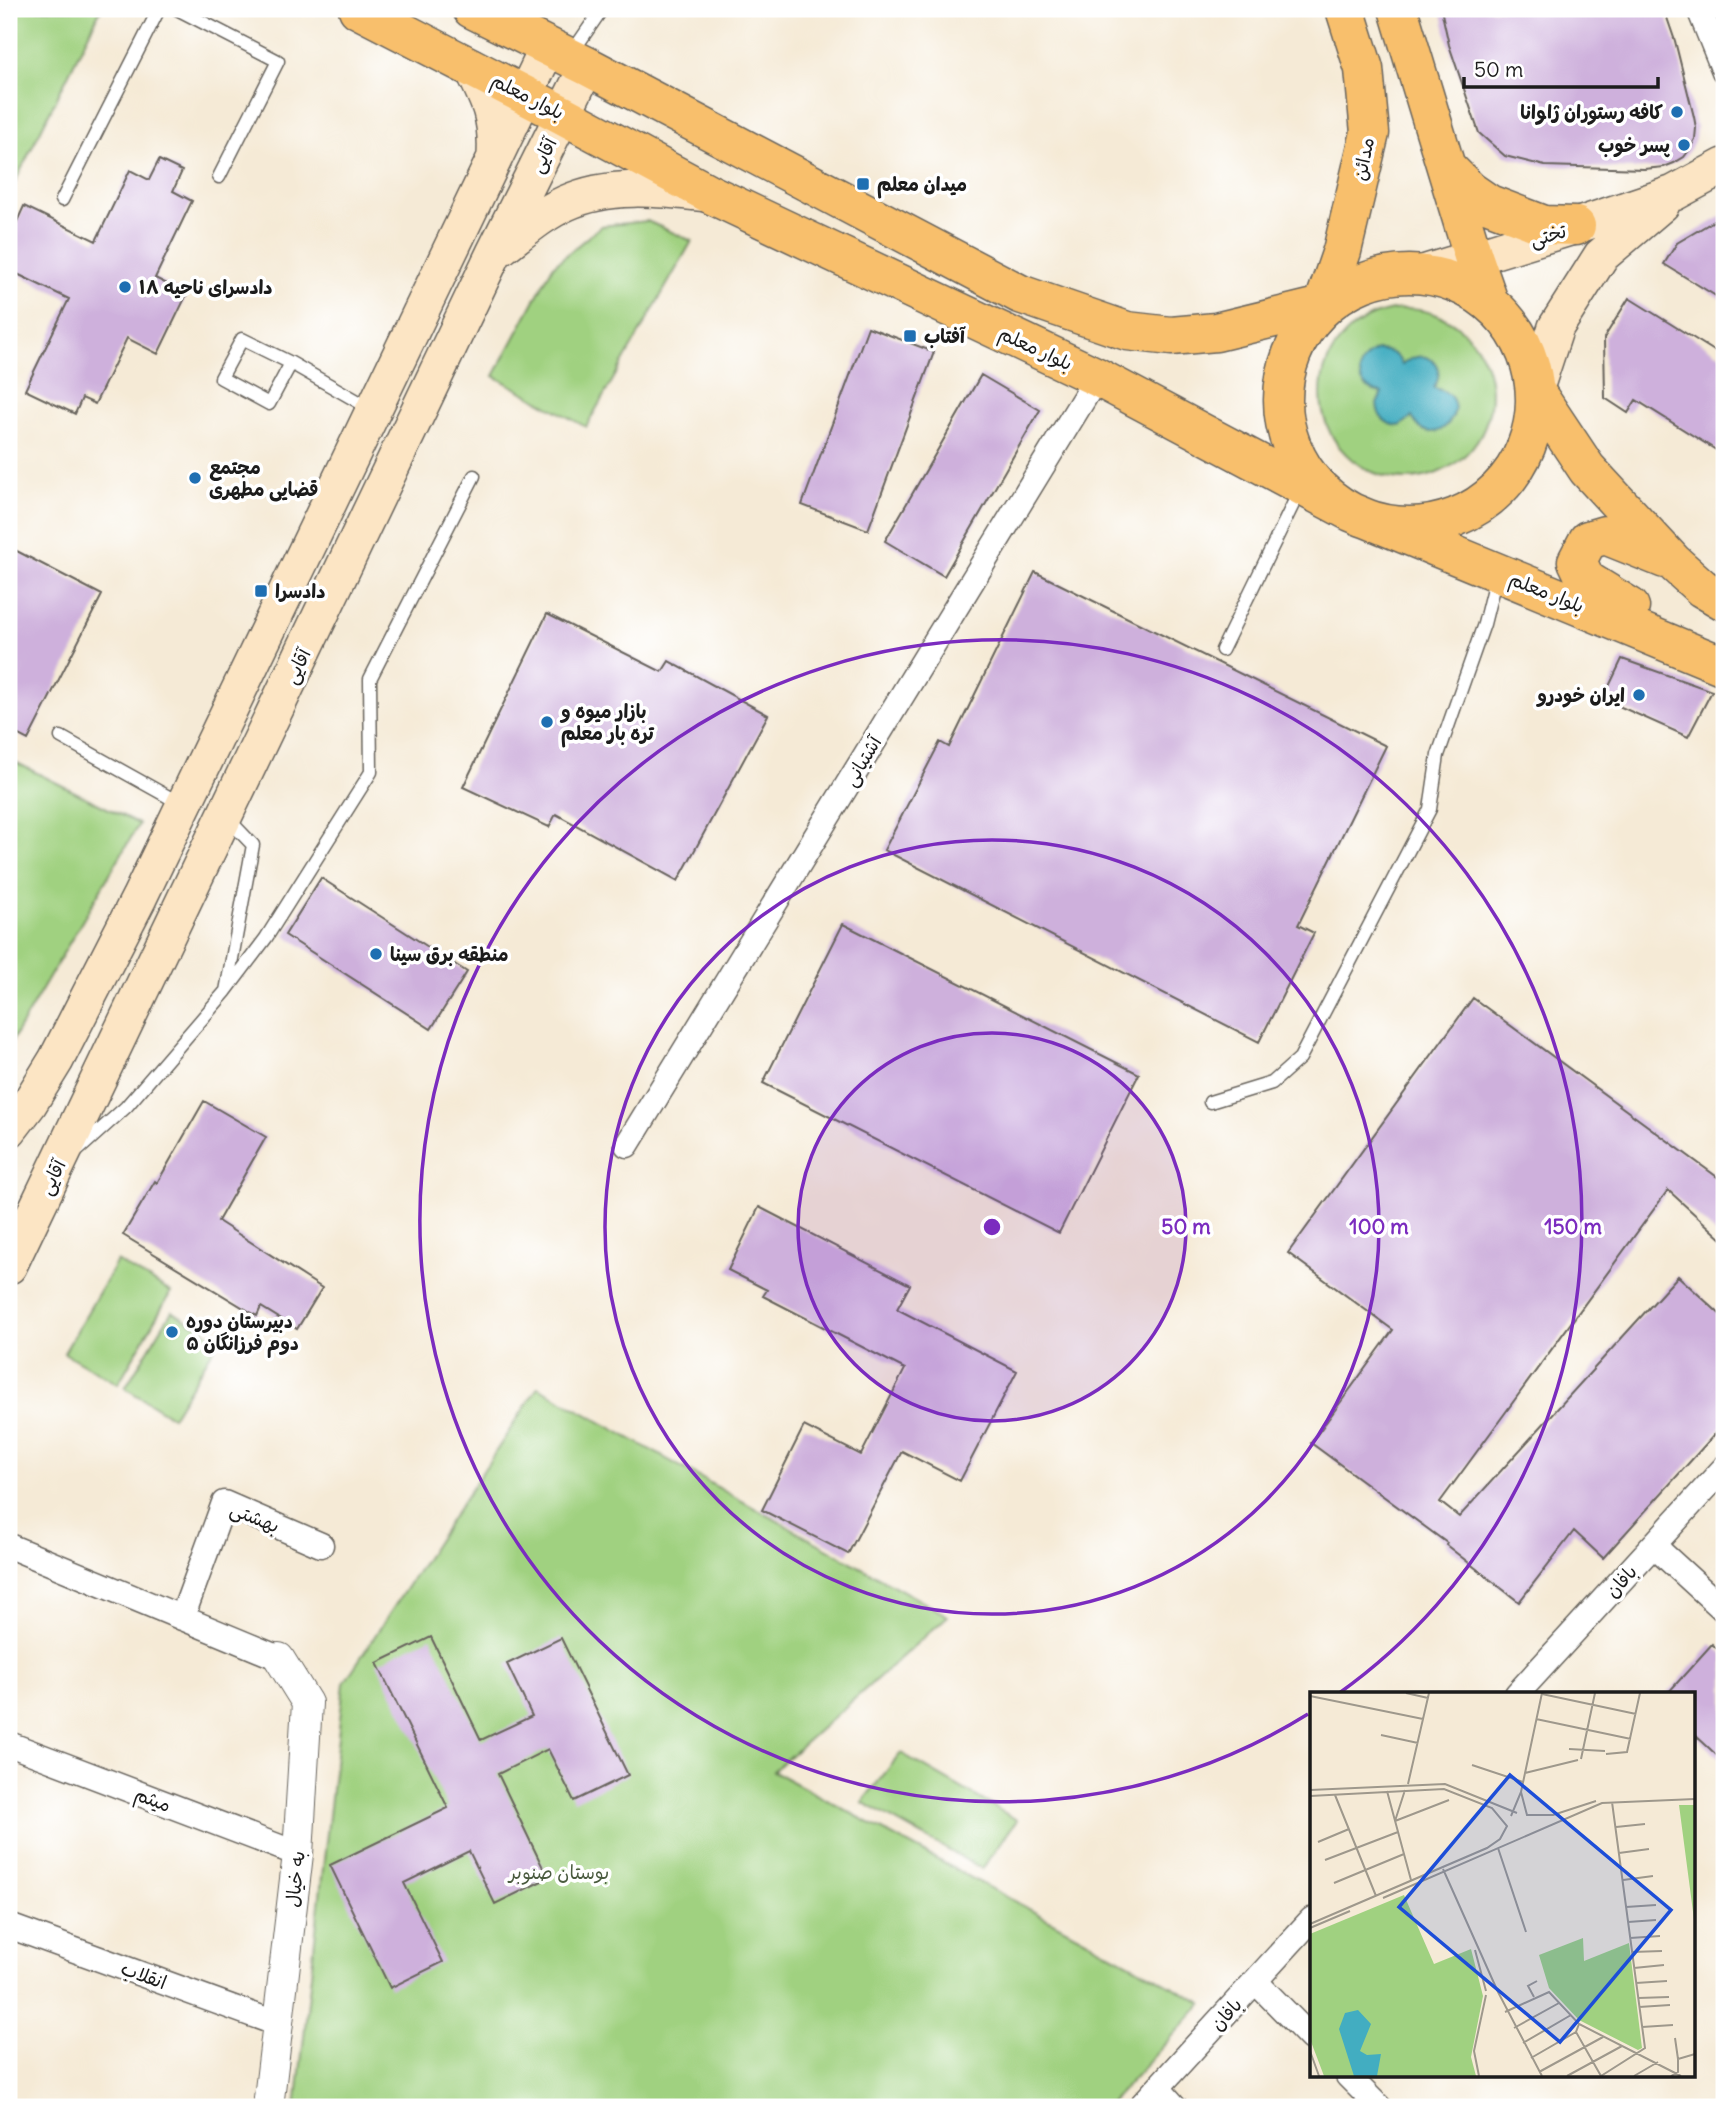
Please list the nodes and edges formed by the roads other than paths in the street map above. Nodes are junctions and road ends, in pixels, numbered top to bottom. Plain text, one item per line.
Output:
1 (159, 9) edge
2 (177, 9) edge
3 (358, 9) edge
4 (472, 9) edge
5 (602, 9) edge
6 (1345, 9) edge
7 (1398, 9) edge
8 (1699, 9) edge
9 (568, 57) junction
10 (471, 66) junction
11 (1724, 71) edge
12 (525, 95) junction
13 (564, 115) junction
14 (495, 155) junction
15 (1447, 168) junction
16 (1722, 170) edge
17 (219, 177) dead end
18 (1674, 193) junction
19 (710, 194) junction
20 (62, 200) dead end
21 (1576, 226) junction
22 (494, 253) junction
23 (1473, 256) junction
24 (1420, 274) junction
25 (1489, 302) junction
26 (1323, 306) junction
27 (291, 363) junction
28 (1097, 377) junction
29 (1535, 391) junction
30 (373, 410) junction
31 (474, 476) dead end
32 (1302, 486) junction
33 (1351, 512) junction
34 (1673, 562) junction
35 (1497, 572) junction
36 (1724, 601) edge
37 (1222, 650) dead end
38 (1718, 663) edge
39 (61, 737) dead end
40 (184, 805) junction
41 (225, 816) junction
42 (226, 992) junction
43 (1210, 1102) dead end
44 (9, 1130) edge
45 (627, 1145) dead end
46 (55, 1171) junction
47 (9, 1266) edge
48 (1724, 1468) edge
49 (321, 1545) dead end
50 (9, 1546) edge
51 (1654, 1546) junction
52 (1724, 1610) edge
53 (181, 1618) junction
54 (279, 1658) joint
55 (1519, 1692) edge
56 (9, 1744) edge
57 (298, 1854) junction
58 (1310, 1921) edge
59 (9, 1926) edge
60 (1255, 1981) junction
61 (278, 2024) junction
62 (1310, 2037) edge
63 (1350, 2078) edge
64 (1158, 2088) junction
65 (268, 2107) edge
66 (1140, 2107) edge
67 (1175, 2107) edge
68 (1379, 2107) edge

1 - 20 lane
2 - 17 lane
3 - 10 main road, بلوار معلم
4 - 9 main road
5 - 9 lane
6 - 26 main road, مدائن
7 - 15 main road
8 - 11 street
9 - 12 main road
9 - 13 main road, آقایی
9 - 26 main road
10 - 12 main road, بلوار معلم
10 - 14 main road
12 - 13 main road, بلوار معلم
12 - 14 main road
13 - 19 main road, بلوار معلم
13 - 22 main road, آقایی
14 - 30 main road
15 - 21 main road
15 - 23 main road
16 - 18 main road, تختی
18 - 21 main road, تختی
18 - 29 main road, تختی
19 - 22 main road
19 - 28 main road, بلوار معلم
21 - 23 main road, تختی
22 - 41 main road, آقایی
23 - 24 main road, تختی
23 - 25 main road
24 - 25 main road
24 - 26 main road
25 - 29 main road
26 - 33 main road
27 - 27 lane
27 - 30 lane
28 - 32 main road, بلوار معلم
28 - 45 street, آشتیانی
29 - 33 main road
29 - 34 main road
30 - 40 main road
31 - 42 lane
32 - 33 main road, بلوار معلم
32 - 37 lane
33 - 35 main road, بلوار معلم
34 - 36 main road
34 - 38 main road
35 - 38 main road, بلوار معلم
35 - 43 lane
39 - 40 lane
40 - 44 main road
41 - 42 lane
41 - 46 main road, آقایی
42 - 46 lane
46 - 47 main road, آقایی
48 - 51 street, بافان
49 - 53 street, بهشتی
50 - 53 street
51 - 52 street
51 - 55 street, بافان
53 - 54 street
54 - 57 street, به خیال
56 - 57 street, میثم
57 - 61 street, به خیال
58 - 60 street, بافان
59 - 61 street, انقلاب
60 - 62 street
60 - 64 street, بافان
61 - 65 street, به خیال
63 - 68 street
64 - 66 street, بافان
64 - 67 street

